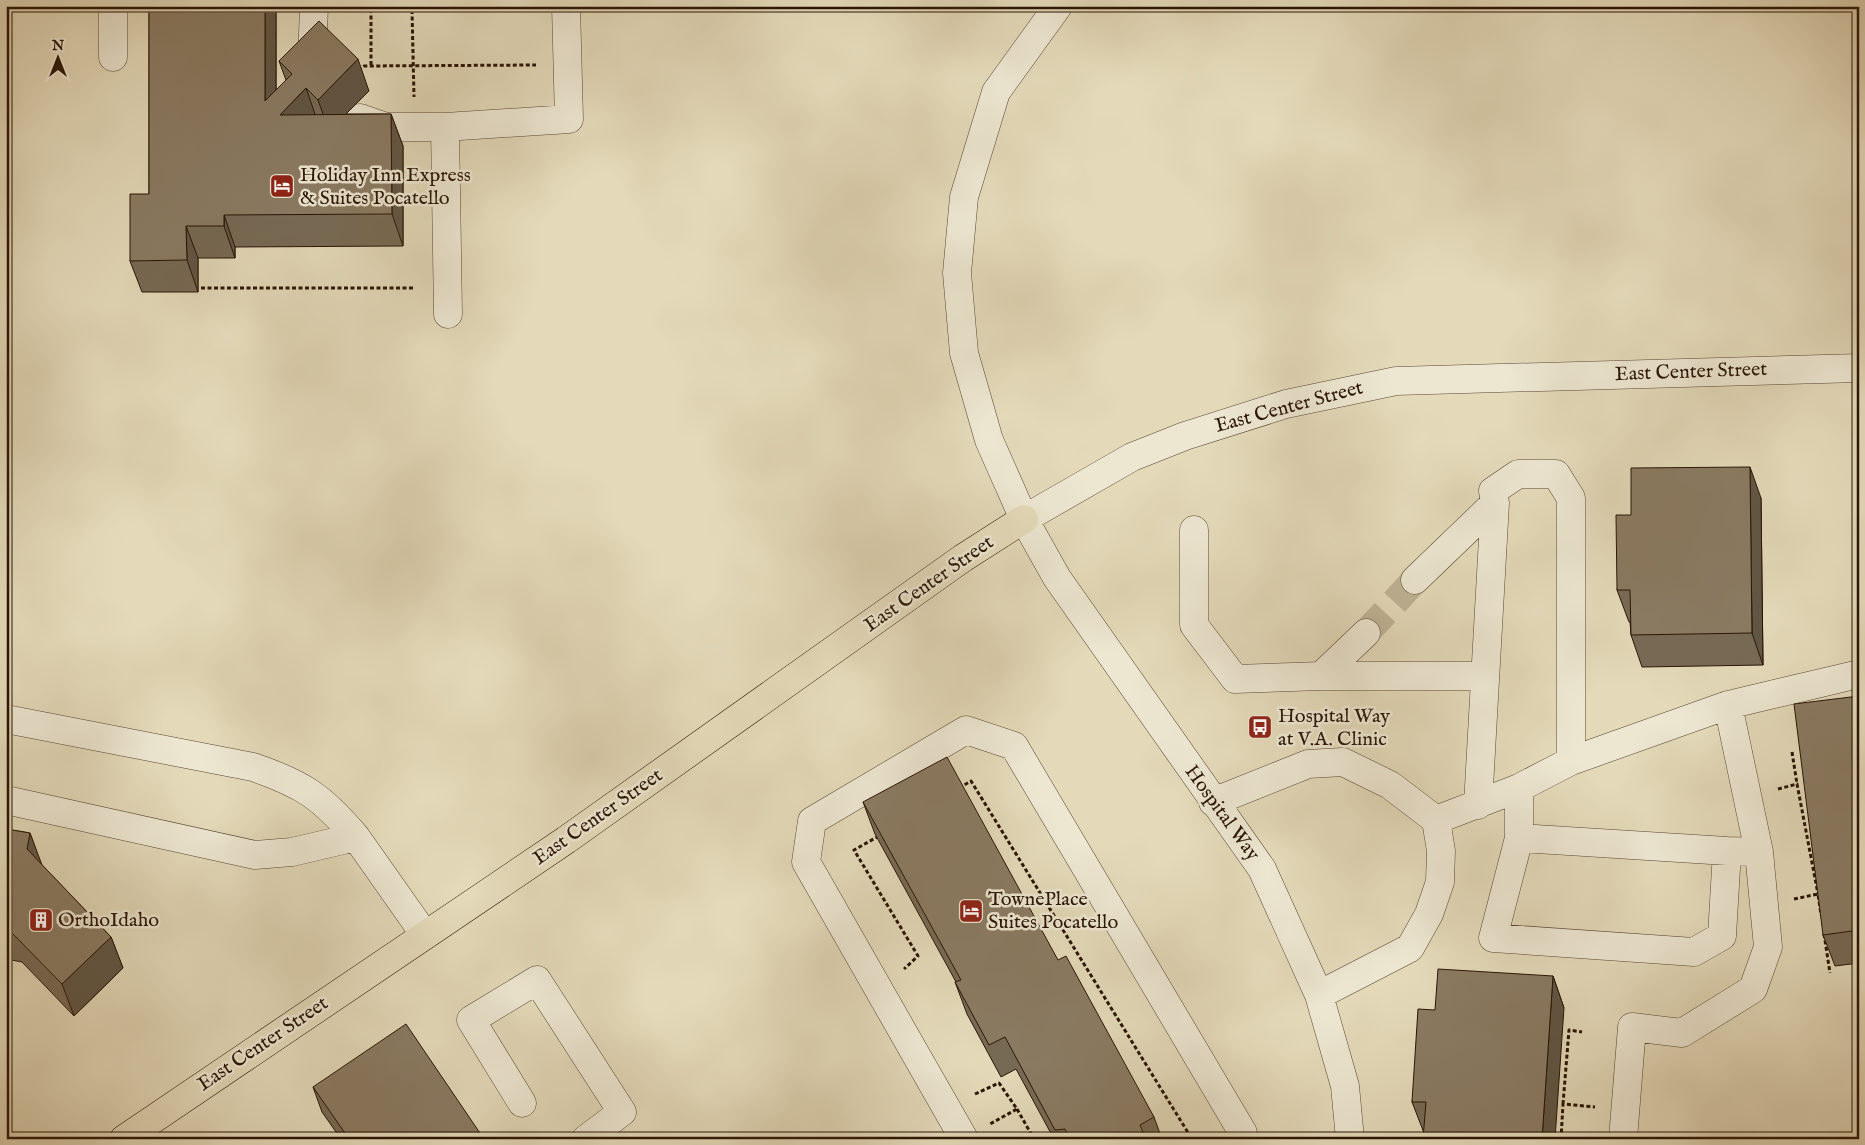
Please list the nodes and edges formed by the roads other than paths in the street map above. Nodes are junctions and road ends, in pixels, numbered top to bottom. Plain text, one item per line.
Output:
1 (113, 6) edge
2 (314, 6) edge
3 (566, 6) edge
4 (1058, 6) edge
5 (113, 57) dead end
6 (312, 69) edge
7 (359, 117) edge
8 (446, 127) junction
9 (448, 314) dead end
10 (1859, 368) edge
11 (1495, 503) junction
12 (1024, 520) junction
13 (1194, 530) dead end
14 (1415, 580) tunnel mouth
15 (1366, 633) tunnel mouth
16 (1859, 674) edge
17 (1320, 676) junction
18 (1484, 676) junction
19 (1728, 705) junction
20 (6, 719) edge
21 (1571, 761) junction
22 (1519, 788) junction
23 (6, 800) edge
24 (1214, 802) junction
25 (1478, 805) junction
26 (1436, 820) junction
27 (356, 837) junction
28 (1519, 838) junction
29 (1727, 851) junction
30 (1759, 852) junction
31 (425, 935) junction
32 (1319, 995) junction
33 (522, 1103) dead end
34 (124, 1139) edge
35 (586, 1139) edge
36 (964, 1139) edge
37 (1242, 1139) edge
38 (1350, 1139) edge
39 (1623, 1139) edge

1 - 5 street
2 - 6 street
3 - 8 street
4 - 12 street, Hospital Way
7 - 8 street
8 - 9 street
10 - 12 street, East Center Street
11 - 14 street
11 - 18 street
11 - 21 street
12 - 24 street, Hospital Way
12 - 31 main road, East Center Street
13 - 17 street
15 - 17 street
16 - 19 street
17 - 18 street
18 - 25 street
19 - 21 street
19 - 30 street
20 - 27 street
21 - 22 street
22 - 25 street
22 - 28 street
23 - 27 street
24 - 26 street
24 - 32 street, Hospital Way
25 - 26 street
26 - 32 street
27 - 31 street
28 - 29 street
28 - 29 street
29 - 30 street
30 - 39 street
31 - 34 main road, East Center Street
32 - 38 street, Hospital Way
33 - 35 street
36 - 37 street

